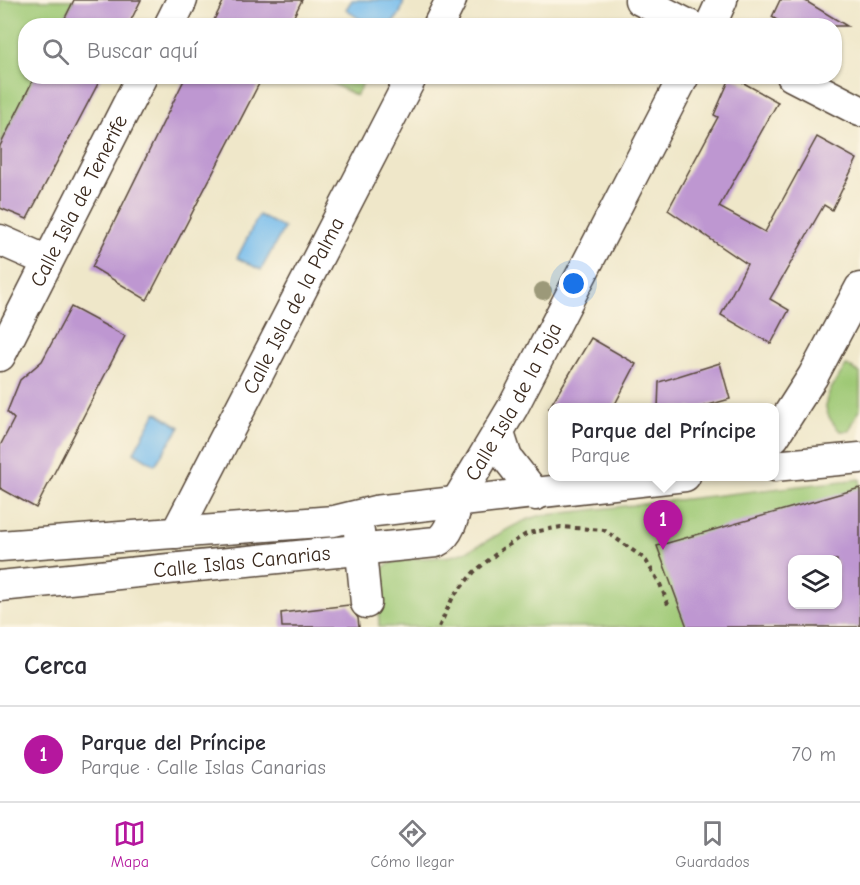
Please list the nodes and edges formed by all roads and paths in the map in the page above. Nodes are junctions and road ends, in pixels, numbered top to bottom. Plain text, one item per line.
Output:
1 (182, 0) edge
2 (451, 0) edge
3 (640, 0) edge
4 (722, 0) edge
5 (173, 18) edge
6 (442, 18) edge
7 (675, 18) edge
8 (714, 18) edge
9 (138, 84) edge
10 (408, 84) edge
11 (680, 84) edge
12 (808, 84) edge
13 (860, 111) edge
14 (0, 240) edge
15 (34, 255) dead end
16 (860, 288) edge
17 (0, 356) edge
18 (779, 429) edge
19 (499, 432) junction
20 (860, 458) edge
21 (779, 466) edge
22 (652, 481) edge
23 (536, 495) junction
24 (457, 501) junction
25 (358, 517) junction
26 (176, 533) junction
27 (0, 546) edge
28 (360, 550) junction
29 (0, 586) edge
30 (366, 603) dead end
31 (669, 607) dead end
32 (440, 627) edge

1 - 5 street
2 - 6 street
3 - 7 street
4 - 8 street
9 - 17 street, Calle Isla de Tenerife
10 - 26 street, Calle Isla de la Palma
11 - 19 street, Calle Isla de la Toja
12 - 13 street
14 - 15 street
16 - 18 street
19 - 23 street
19 - 24 street, Calle Isla de la Toja
20 - 21 street
22 - 23 street, Calle Islas Canarias
23 - 24 street, Calle Islas Canarias
24 - 25 street, Calle Islas Canarias
24 - 28 street, Calle Islas Canarias
25 - 26 street, Calle Islas Canarias
25 - 28 street
26 - 27 street, Calle Islas Canarias
28 - 29 street, Calle Islas Canarias
28 - 30 street
31 - 32 path

